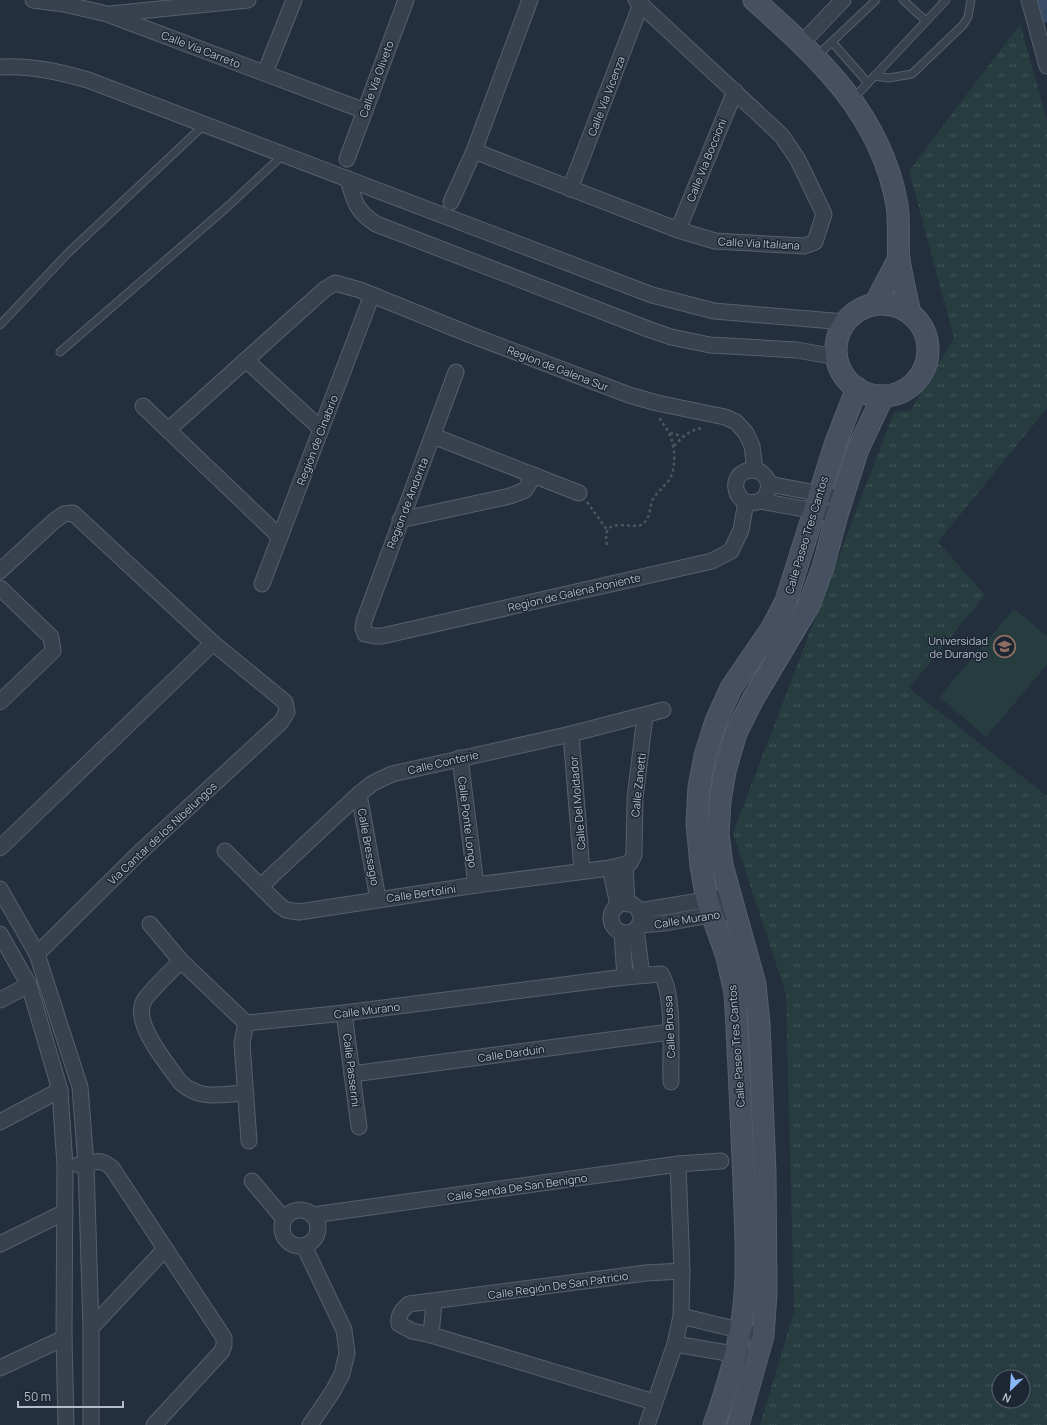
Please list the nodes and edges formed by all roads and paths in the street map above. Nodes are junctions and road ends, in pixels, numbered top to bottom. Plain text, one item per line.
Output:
1 (33, 0) edge
2 (248, 0) edge
3 (294, 0) edge
4 (406, 0) edge
5 (530, 0) edge
6 (754, 0) edge
7 (843, 0) edge
8 (876, 0) edge
9 (903, 0) edge
10 (946, 0) edge
11 (972, 0) edge
12 (1029, 0) edge
13 (64, 2) edge
14 (639, 2) edge
15 (107, 14) junction
16 (926, 21) junction
17 (832, 42) junction
18 (809, 50) junction
19 (1047, 66) edge
20 (0, 67) edge
21 (265, 74) junction
22 (874, 76) junction
23 (868, 83) junction
24 (735, 91) junction
25 (853, 100) junction
26 (365, 111) junction
27 (204, 125) junction
28 (474, 151) junction
29 (283, 154) junction
30 (347, 158) dead end
31 (348, 179) junction
32 (570, 188) junction
33 (451, 202) dead end
34 (678, 230) junction
35 (899, 258) junction
36 (372, 295) junction
37 (875, 304) junction
38 (910, 313) junction
39 (845, 322) junction
40 (0, 325) edge
41 (60, 352) dead end
42 (836, 357) junction
43 (246, 360) junction
44 (456, 372) dead end
45 (857, 388) junction
46 (883, 396) junction
47 (657, 403) junction
48 (143, 406) dead end
49 (707, 427) dead end
50 (321, 429) junction
51 (168, 430) junction
52 (669, 433) junction
53 (433, 436) junction
54 (683, 436) junction
55 (674, 446) junction
56 (755, 470) junction
57 (534, 475) junction
58 (769, 484) junction
59 (580, 493) joint
60 (753, 501) junction
61 (817, 502) junction
62 (840, 507) junction
63 (400, 520) junction
64 (608, 531) junction
65 (280, 537) junction
66 (607, 545) dead end
67 (0, 571) edge
68 (262, 584) dead end
69 (0, 588) edge
70 (365, 634) joint
71 (213, 642) junction
72 (0, 702) edge
73 (663, 710) dead end
74 (645, 716) junction
75 (571, 734) junction
76 (460, 758) junction
77 (359, 794) junction
78 (0, 848) edge
79 (225, 851) dead end
80 (623, 863) junction
81 (582, 871) junction
82 (476, 885) junction
83 (261, 886) junction
84 (0, 889) edge
85 (378, 899) junction
86 (732, 904) junction
87 (710, 907) junction
88 (630, 918) junction
89 (150, 924) dead end
90 (0, 934) edge
91 (37, 954) junction
92 (181, 961) junction
93 (661, 974) joint
94 (642, 975) junction
95 (626, 977) junction
96 (29, 985) junction
97 (0, 1000) edge
98 (344, 1013) junction
99 (246, 1023) junction
100 (670, 1032) junction
101 (352, 1074) junction
102 (671, 1082) dead end
103 (60, 1090) junction
104 (246, 1093) junction
105 (0, 1122) edge
106 (359, 1127) dead end
107 (249, 1141) dead end
108 (721, 1161) dead end
109 (86, 1164) junction
110 (678, 1164) junction
111 (65, 1166) junction
112 (252, 1181) dead end
113 (65, 1212) junction
114 (313, 1215) junction
115 (284, 1218) junction
116 (0, 1244) edge
117 (304, 1246) junction
118 (164, 1250) junction
119 (682, 1271) junction
120 (434, 1302) junction
121 (681, 1316) junction
122 (91, 1328) junction
123 (740, 1330) junction
124 (431, 1335) junction
125 (763, 1336) junction
126 (64, 1338) junction
127 (675, 1344) junction
128 (736, 1354) junction
129 (757, 1359) junction
130 (0, 1368) edge
131 (654, 1402) junction
132 (66, 1425) edge
133 (91, 1425) edge
134 (154, 1425) edge
135 (310, 1425) edge
136 (647, 1425) edge
137 (714, 1425) edge
138 (738, 1425) edge

1 - 13 street, Calle Vía Carreto
2 - 15 street
3 - 21 street
4 - 26 street, Calle Vía Oliveto
5 - 28 street
6 - 18 street
7 - 18 street
8 - 17 lane
9 - 16 lane
10 - 16 lane
11 - 22 lane
12 - 19 street
13 - 15 street, Calle Vía Carreto
14 - 24 street, Calle Vía Italiana
14 - 32 street, Calle Vía Vicenza
15 - 21 street, Calle Vía Carreto
16 - 22 lane
17 - 18 lane
17 - 23 lane
18 - 25 street
20 - 27 street
21 - 26 street, Calle Vía Carreto
22 - 23 lane
23 - 25 lane
24 - 34 street, Calle Vía Boccioni
24 - 34 street, Calle Vía Italiana
25 - 35 street
26 - 30 street, Calle Vía Oliveto
27 - 29 street
27 - 40 lane
28 - 32 street, Calle Vía Italiana
28 - 33 street
29 - 31 street
29 - 41 lane
31 - 39 street
31 - 42 street
32 - 34 street, Calle Vía Italiana
35 - 37 street
35 - 38 street
36 - 43 street, Region de Galena Sur
36 - 47 street, Region de Galena Sur
36 - 50 street, Región de Cinabrio
37 - 38 street
37 - 39 street
38 - 46 street
39 - 42 street
42 - 45 street
43 - 50 street
43 - 51 street
44 - 53 street, Region de Andorita
45 - 46 street
45 - 61 street, Calle Paseo Tres Cantos
46 - 62 street, Calle Paseo Tres Cantos
47 - 52 path
47 - 56 street, Region de Galena Sur
48 - 51 street
49 - 54 path
50 - 65 street, Región de Cinabrio
51 - 65 street
52 - 54 path
52 - 55 path
53 - 57 street
53 - 63 street, Region de Andorita
54 - 55 path
55 - 64 path
56 - 58 street
56 - 60 street
57 - 59 street
57 - 63 street
58 - 60 street
58 - 61 street
59 - 64 path
60 - 61 street
60 - 70 street, Region de Galena Poniente
61 - 62 street
61 - 87 street, Calle Paseo Tres Cantos
62 - 86 street, Calle Paseo Tres Cantos
63 - 70 street, Region de Andorita
64 - 66 path
65 - 68 street, Región de Cinabrio
67 - 71 street
69 - 72 street
71 - 78 street
71 - 91 street, Via Cantar de los Nibelungos
73 - 74 street, Calle Conterie
74 - 75 street, Calle Conterie
74 - 80 street, Calle Zanetti
75 - 76 street, Calle Conterie
75 - 81 street, Calle Del Moldador
76 - 77 street, Calle Conterie
76 - 82 street, Calle Ponte Longo
77 - 83 street, Calle Conterie
77 - 85 street, Calle Bressagio
79 - 83 street, Calle Bertolini
80 - 81 street, Calle Bertolini
80 - 88 street
81 - 82 street, Calle Bertolini
82 - 85 street, Calle Bertolini
83 - 85 street, Calle Bertolini
84 - 91 street
86 - 87 street, Calle Murano
86 - 125 street, Calle Paseo Tres Cantos
87 - 88 street, Calle Murano
87 - 123 street, Calle Paseo Tres Cantos
88 - 94 street
88 - 95 street
89 - 92 street
90 - 96 street
91 - 109 street
92 - 99 street
92 - 104 street
93 - 94 street, Calle Murano
93 - 100 street, Calle Brussa
94 - 95 street, Calle Murano
95 - 98 street, Calle Murano
96 - 97 street
96 - 103 street
98 - 99 street, Calle Murano
98 - 101 street, Calle Passerini
99 - 104 street
100 - 101 street, Calle Darduin
100 - 102 street, Calle Brussa
101 - 106 street, Calle Passerini
103 - 105 street
103 - 111 street
104 - 107 street
108 - 110 street, Calle Senda De San Benigno
109 - 111 street
109 - 118 street
109 - 122 street
110 - 114 street, Calle Senda De San Benigno
110 - 119 street
111 - 113 street
112 - 115 street
113 - 116 street
113 - 126 street
114 - 115 street
114 - 117 street
115 - 117 street
117 - 135 street
118 - 122 street
118 - 134 street
119 - 120 street, Calle Región De San Patricio
119 - 121 street
120 - 124 street
120 - 124 street, Calle Región De San Patricio
121 - 123 street
121 - 127 street
122 - 133 street
123 - 125 street
123 - 128 street, Calle Paseo Tres Cantos
124 - 131 street, Calle Región De San Patricio
125 - 129 street, Calle Paseo Tres Cantos
126 - 130 street
126 - 132 street
127 - 128 street
127 - 131 street
128 - 129 street
128 - 137 street, Calle Paseo Tres Cantos
129 - 138 street, Calle Paseo Tres Cantos
131 - 136 street

